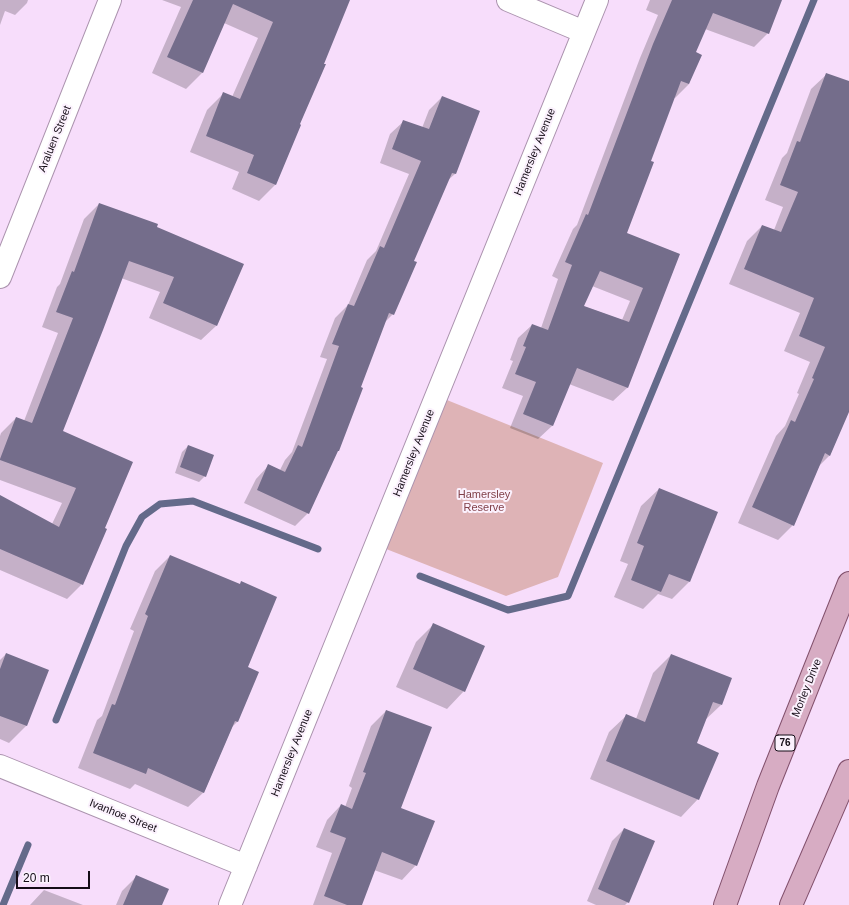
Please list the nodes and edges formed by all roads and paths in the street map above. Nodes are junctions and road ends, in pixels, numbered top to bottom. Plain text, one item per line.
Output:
1 (110, 0) edge
2 (508, 0) edge
3 (597, 0) edge
4 (584, 32) junction
5 (0, 278) edge
6 (849, 583) edge
7 (0, 766) edge
8 (849, 771) edge
9 (246, 866) junction
10 (230, 905) edge
11 (725, 905) edge
12 (791, 905) edge

1 - 5 street, Araluen Street
2 - 4 street
3 - 4 street, Hamersley Avenue
4 - 9 street, Hamersley Avenue
6 - 11 main road, Morley Drive / 76
7 - 9 street, Ivanhoe Street
8 - 12 main road
9 - 10 street, Hamersley Avenue

